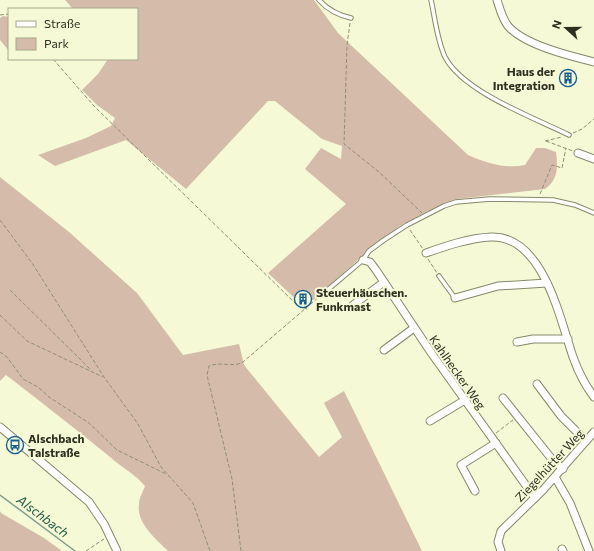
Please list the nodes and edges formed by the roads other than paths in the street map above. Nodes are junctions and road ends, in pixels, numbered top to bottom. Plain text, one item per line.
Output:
1 (319, 0) edge
2 (431, 0) edge
3 (497, 0) edge
4 (351, 18) road end
5 (594, 62) edge
6 (569, 135) road end
7 (578, 153) road end
8 (594, 159) edge
9 (594, 213) edge
10 (426, 254) road end
11 (363, 260) junction
12 (439, 276) road end
13 (384, 282) junction
14 (547, 283) junction
15 (324, 293) road end
16 (455, 298) joint
17 (353, 305) dead end
18 (414, 328) junction
19 (568, 339) junction
20 (517, 342) dead end
21 (384, 350) dead end
22 (538, 384) dead end
23 (594, 397) edge
24 (503, 398) dead end
25 (464, 400) junction
26 (430, 421) dead end
27 (0, 427) edge
28 (594, 432) edge
29 (493, 440) junction
30 (586, 441) junction
31 (563, 469) junction
32 (555, 477) junction
33 (475, 491) dead end
34 (535, 498) junction
35 (118, 551) edge
36 (502, 551) edge
37 (589, 551) edge

1 - 4 lane
2 - 6 lane
3 - 5 street
7 - 8 street
9 - 11 lane
10 - 14 street
11 - 13 street, Kahlhecker Weg
11 - 15 lane
12 - 16 lane
13 - 17 street
13 - 18 street, Kahlhecker Weg
14 - 16 street
14 - 19 street
18 - 21 street
18 - 25 street, Kahlhecker Weg
19 - 20 street
19 - 23 street
22 - 30 street
24 - 31 street
25 - 26 street
25 - 29 street, Kahlhecker Weg
27 - 35 street
28 - 30 street, Ziegelhütter Weg
29 - 33 street
29 - 34 street, Kahlhecker Weg
30 - 31 street, Ziegelhütter Weg
31 - 32 street, Ziegelhütter Weg
32 - 34 street, Ziegelhütter Weg
32 - 37 street
34 - 36 street, Ziegelhütter Weg

